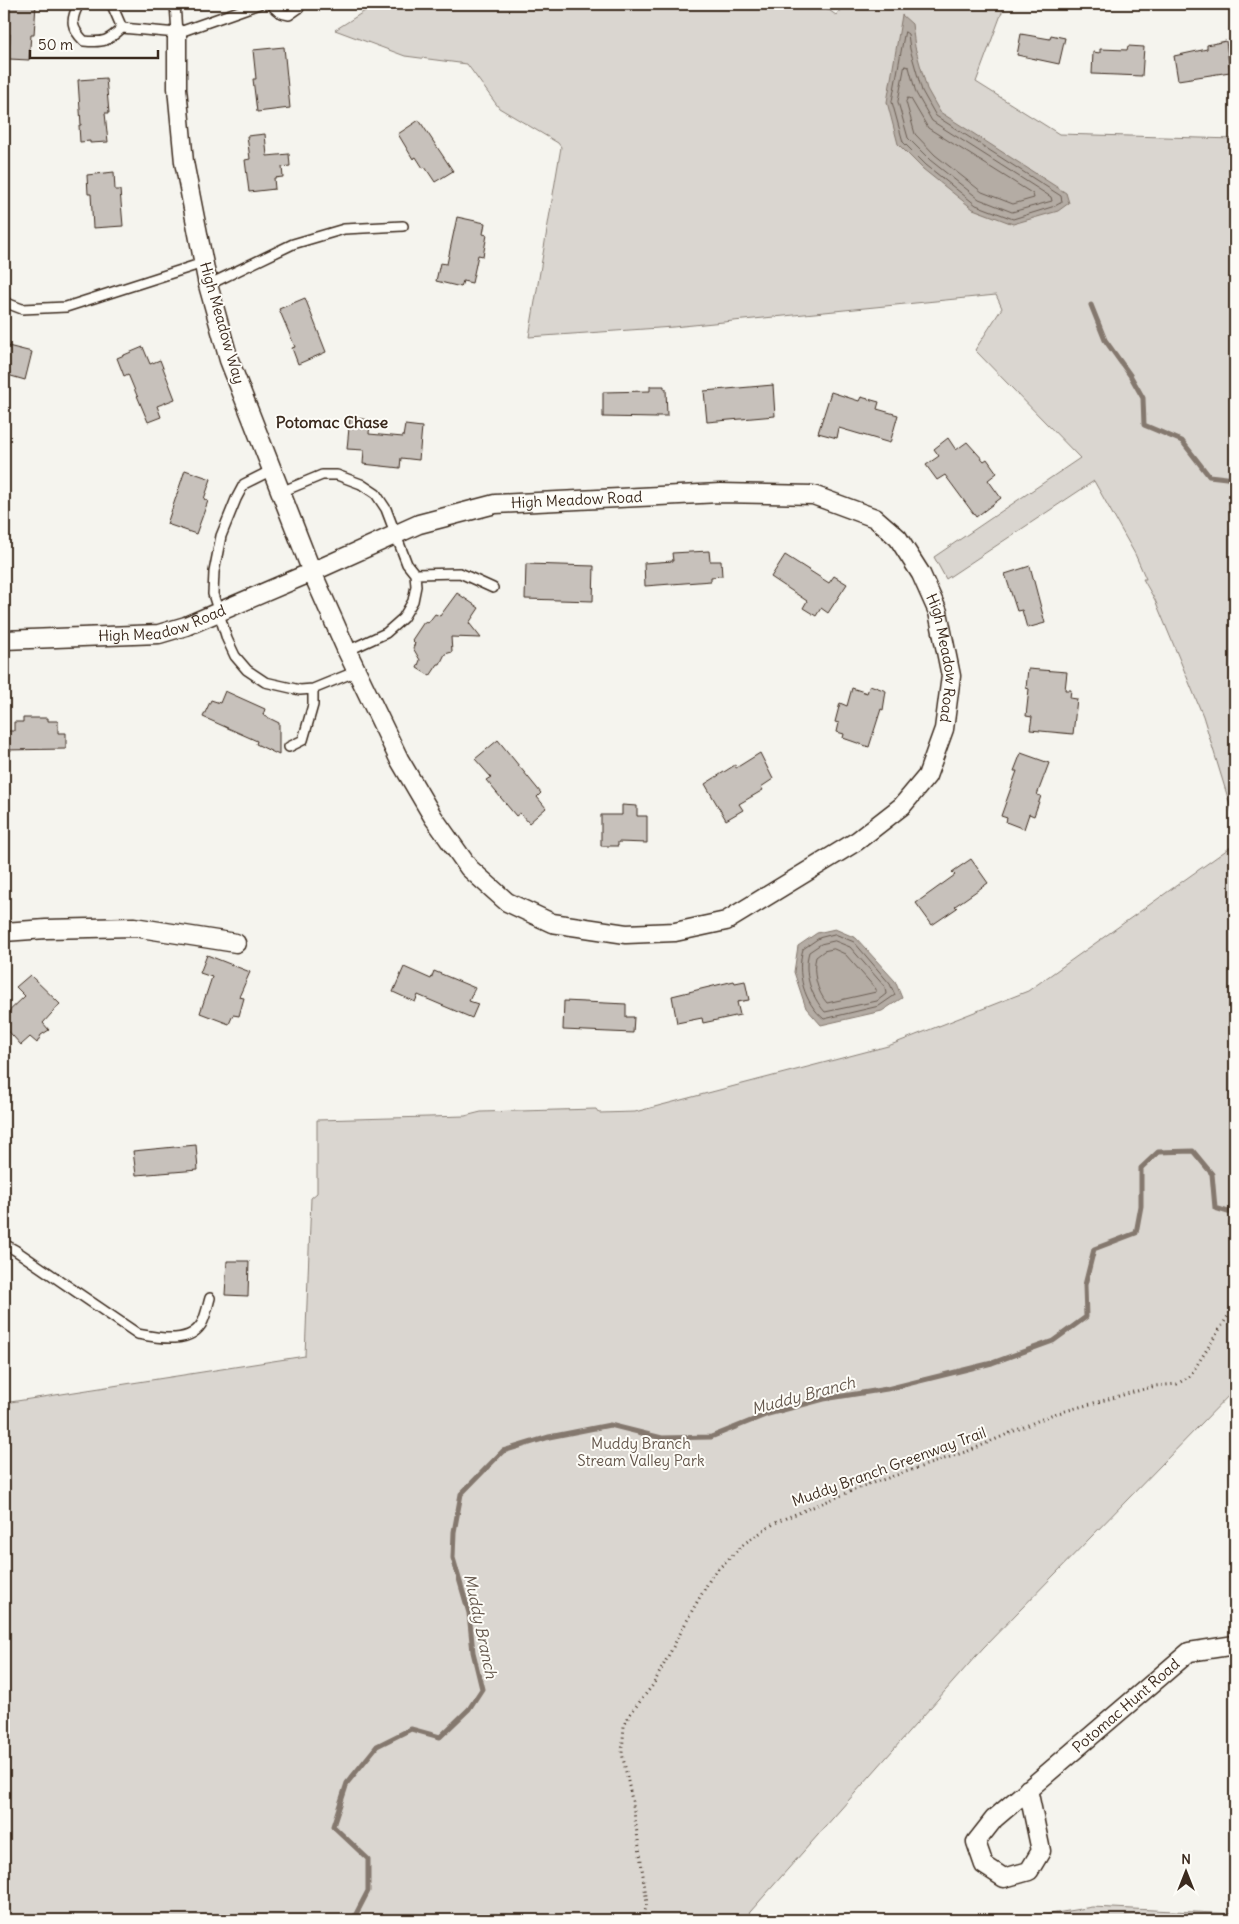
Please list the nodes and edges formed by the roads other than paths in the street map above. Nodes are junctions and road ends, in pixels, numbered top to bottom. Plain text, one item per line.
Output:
1 (79, 4) edge
2 (110, 4) edge
3 (175, 4) edge
4 (259, 4) edge
5 (272, 4) edge
6 (300, 4) edge
7 (122, 28) junction
8 (177, 33) junction
9 (403, 226) dead end
10 (203, 263) junction
11 (208, 285) junction
12 (4, 302) edge
13 (272, 470) junction
14 (281, 492) junction
15 (396, 535) junction
16 (312, 572) junction
17 (415, 574) junction
18 (493, 588) dead end
19 (218, 613) junction
20 (4, 640) edge
21 (347, 651) junction
22 (357, 671) junction
23 (313, 689) junction
24 (289, 747) dead end
25 (4, 932) edge
26 (236, 943) dead end
27 (4, 1244) edge
28 (210, 1298) dead end
29 (1235, 1645) edge
30 (1028, 1789) junction

1 - 7 lane
2 - 7 lane
3 - 8 lane
4 - 8 lane
5 - 6 lane
7 - 8 lane
8 - 10 street, High Meadow Way
9 - 11 lane
10 - 11 street, High Meadow Way
10 - 12 lane
11 - 13 street, High Meadow Way
13 - 14 street, High Meadow Way
13 - 19 lane
14 - 15 lane
14 - 16 street, High Meadow Way
15 - 16 street, High Meadow Road
15 - 17 lane
15 - 22 street, High Meadow Road
16 - 19 street, High Meadow Road
16 - 21 street, High Meadow Road
17 - 18 lane
17 - 21 lane
19 - 20 street, High Meadow Road
19 - 23 lane
21 - 22 street, High Meadow Road
22 - 23 lane
23 - 24 lane
25 - 26 street
27 - 28 lane
29 - 30 street, Potomac Hunt Road
30 - 30 street, Potomac Hunt Road

